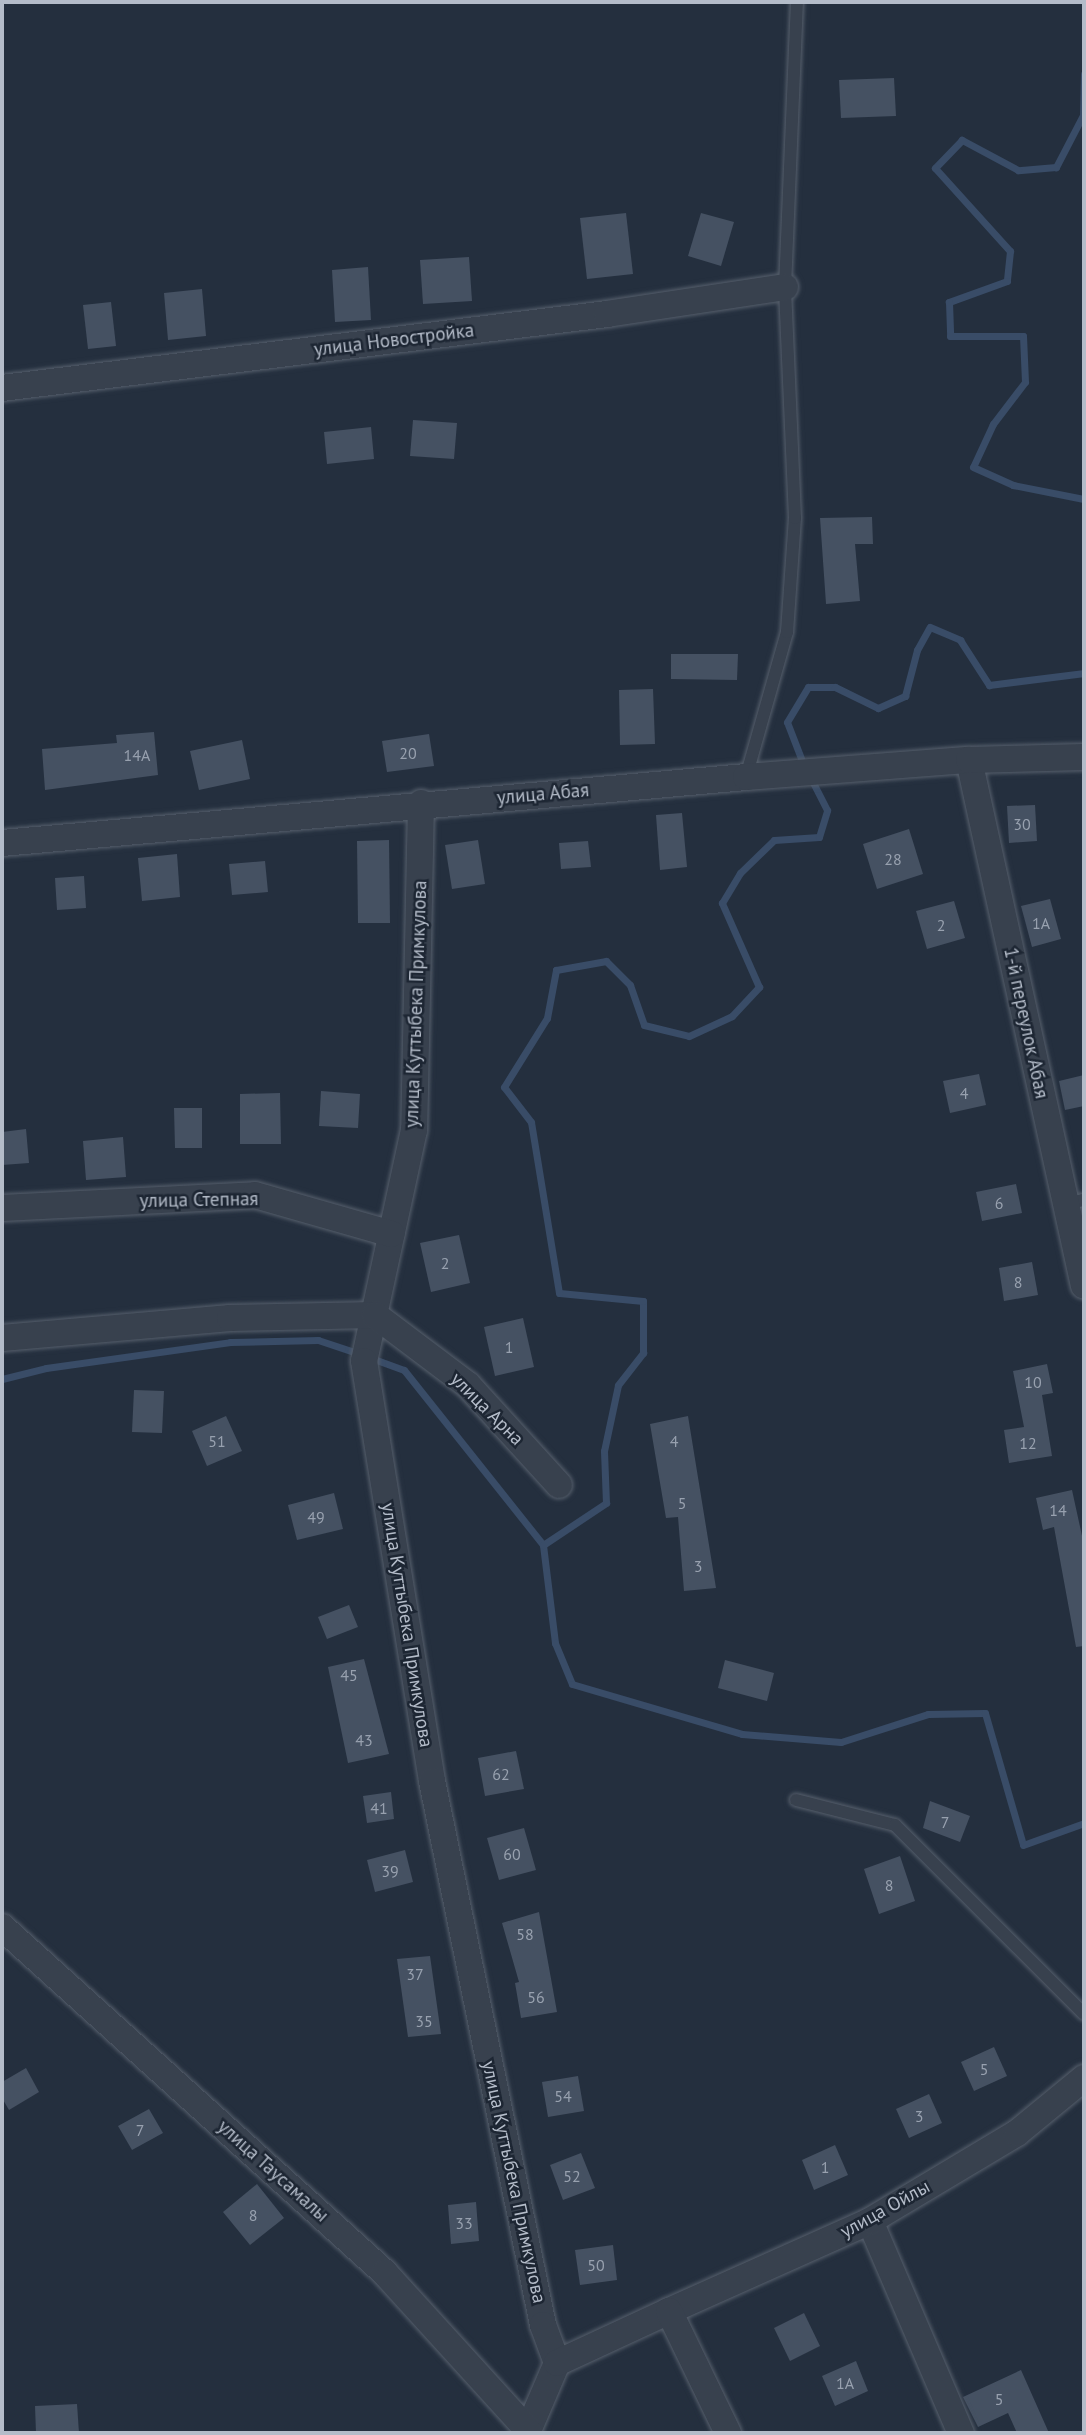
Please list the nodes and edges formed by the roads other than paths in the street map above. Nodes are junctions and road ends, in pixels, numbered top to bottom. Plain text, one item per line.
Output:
1 (797, 2) edge
2 (785, 287) junction
3 (2, 388) edge
4 (1084, 757) edge
5 (969, 760) junction
6 (746, 777) junction
7 (421, 803) junction
8 (2, 843) edge
9 (1075, 1202) edge
10 (2, 1208) edge
11 (393, 1234) junction
12 (1084, 1286) edge
13 (375, 1315) junction
14 (2, 1338) edge
15 (559, 1485) dead end
16 (796, 1800) dead end
17 (2, 1927) edge
18 (1084, 2014) edge
19 (1084, 2078) edge
20 (870, 2221) junction
21 (669, 2311) junction
22 (557, 2363) junction
23 (528, 2432) edge
24 (728, 2433) edge
25 (961, 2433) edge

1 - 2 lane
2 - 3 street, улица Новостройка
2 - 6 lane
4 - 5 street, улица Абая
5 - 6 street, улица Абая
5 - 9 street, 1-й переулок Абая
6 - 7 street, улица Абая
7 - 8 street, улица Абая
7 - 11 street, улица Куттыбека Примкулова
9 - 12 street, 1-й переулок Абая
10 - 11 street, улица Степная
11 - 13 street, улица Куттыбека Примкулова
13 - 14 street
13 - 15 street, улица Арна
13 - 22 street, улица Куттыбека Примкулова
16 - 18 lane
17 - 23 street, улица Таусамалы
19 - 20 street, улица Ойлы
20 - 21 street, улица Ойлы
20 - 25 street
21 - 22 street
21 - 24 street
22 - 23 street

